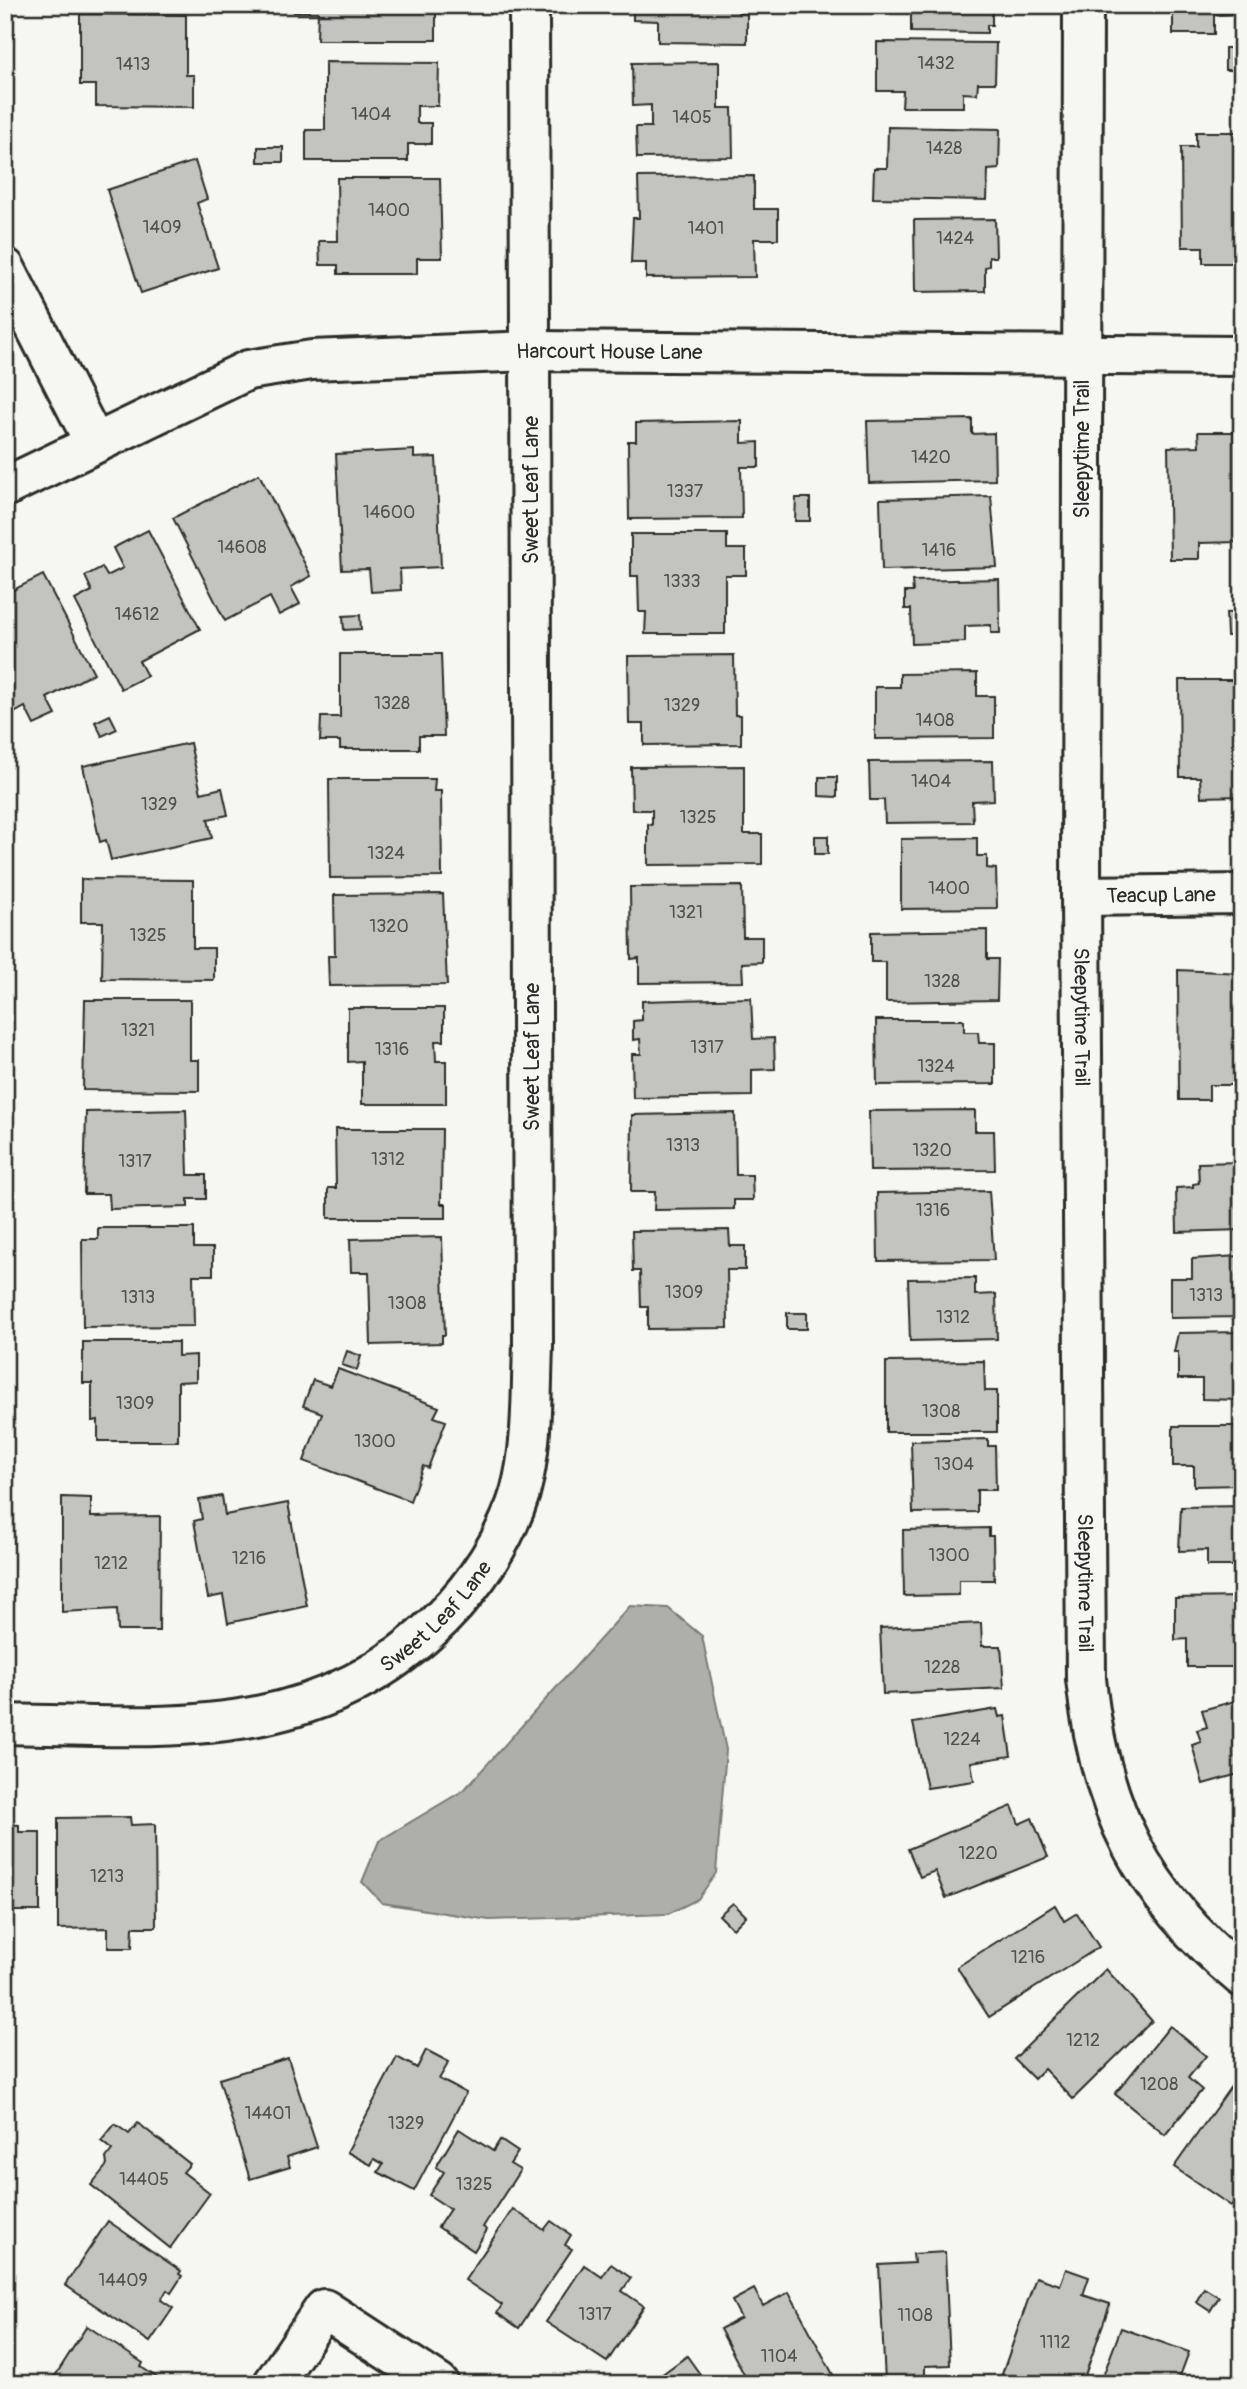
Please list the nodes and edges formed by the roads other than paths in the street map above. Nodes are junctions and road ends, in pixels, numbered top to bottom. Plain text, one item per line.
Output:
1 (529, 5) edge
2 (1083, 5) edge
3 (5, 268) edge
4 (531, 351) junction
5 (1082, 356) junction
6 (1242, 356) edge
7 (94, 442) junction
8 (5, 487) edge
9 (1242, 894) edge
10 (1081, 896) junction
11 (5, 1724) edge
12 (1242, 1977) edge
13 (273, 2384) edge
14 (439, 2384) edge

1 - 4 street, Sweet Leaf Lane
2 - 5 street, Sleepytime Trail
3 - 7 street
4 - 5 street, Harcourt House Lane
4 - 7 street, Harcourt House Lane
4 - 11 street, Sweet Leaf Lane
5 - 6 street, Harcourt House Lane
5 - 10 street, Sleepytime Trail
7 - 8 street, Harcourt House Lane
9 - 10 street, Teacup Lane
10 - 12 street, Sleepytime Trail
13 - 14 street

